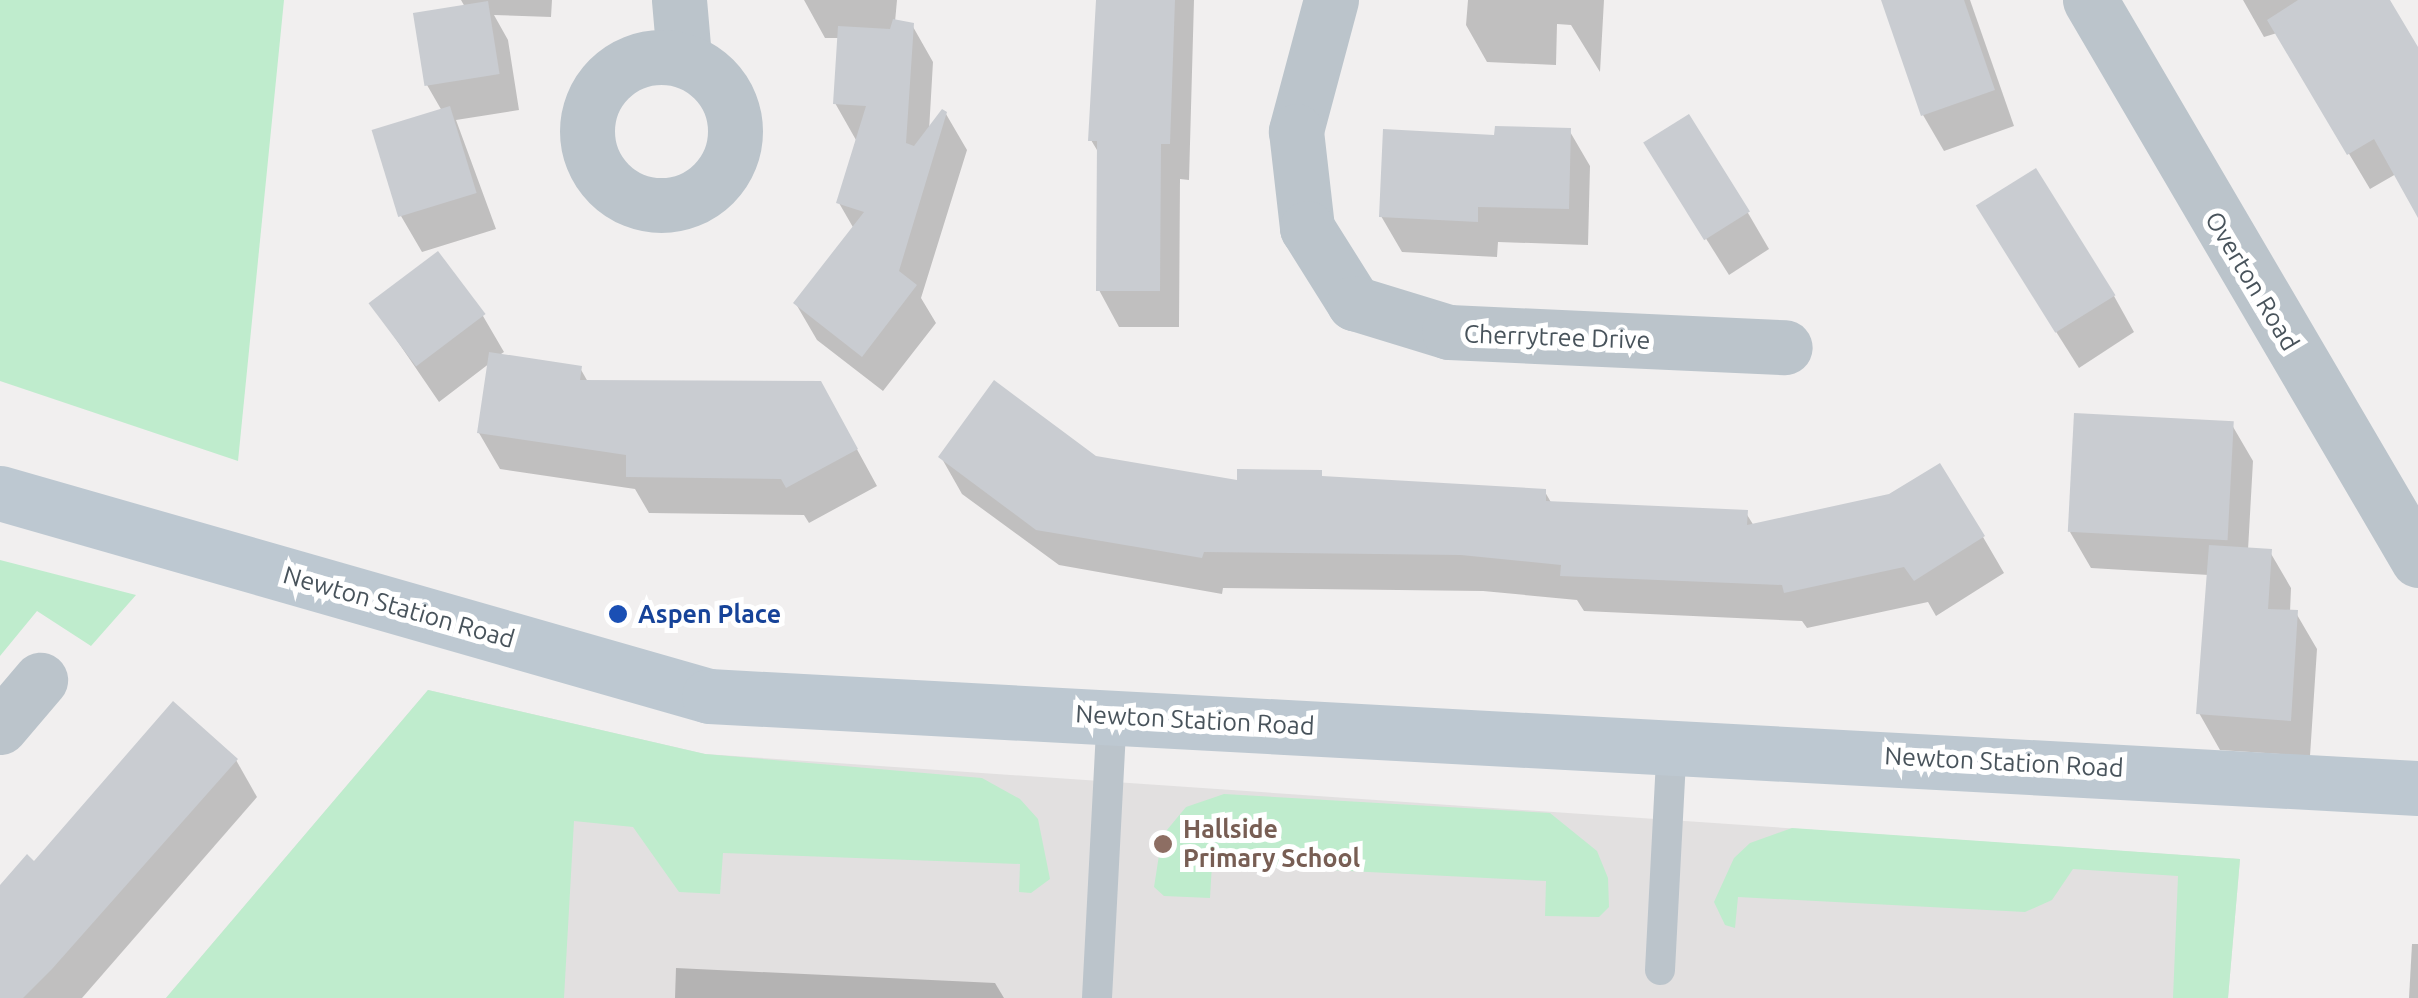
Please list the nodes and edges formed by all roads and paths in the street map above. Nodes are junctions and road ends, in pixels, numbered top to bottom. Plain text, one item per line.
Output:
1 (679, 0) edge
2 (1331, 0) edge
3 (2090, 0) edge
4 (684, 57) dead end
5 (1785, 347) dead end
6 (0, 493) edge
7 (2418, 560) edge
8 (40, 680) dead end
9 (1112, 716) junction
10 (0, 727) edge
11 (1672, 744) junction
12 (2418, 788) edge
13 (1660, 970) dead end
14 (1097, 998) edge

1 - 4 street
2 - 5 street, Cherrytree Drive
3 - 7 street, Overton Road
6 - 9 street, Newton Station Road
8 - 10 street
9 - 11 street, Newton Station Road
9 - 14 lane
11 - 12 street, Newton Station Road
11 - 13 lane

